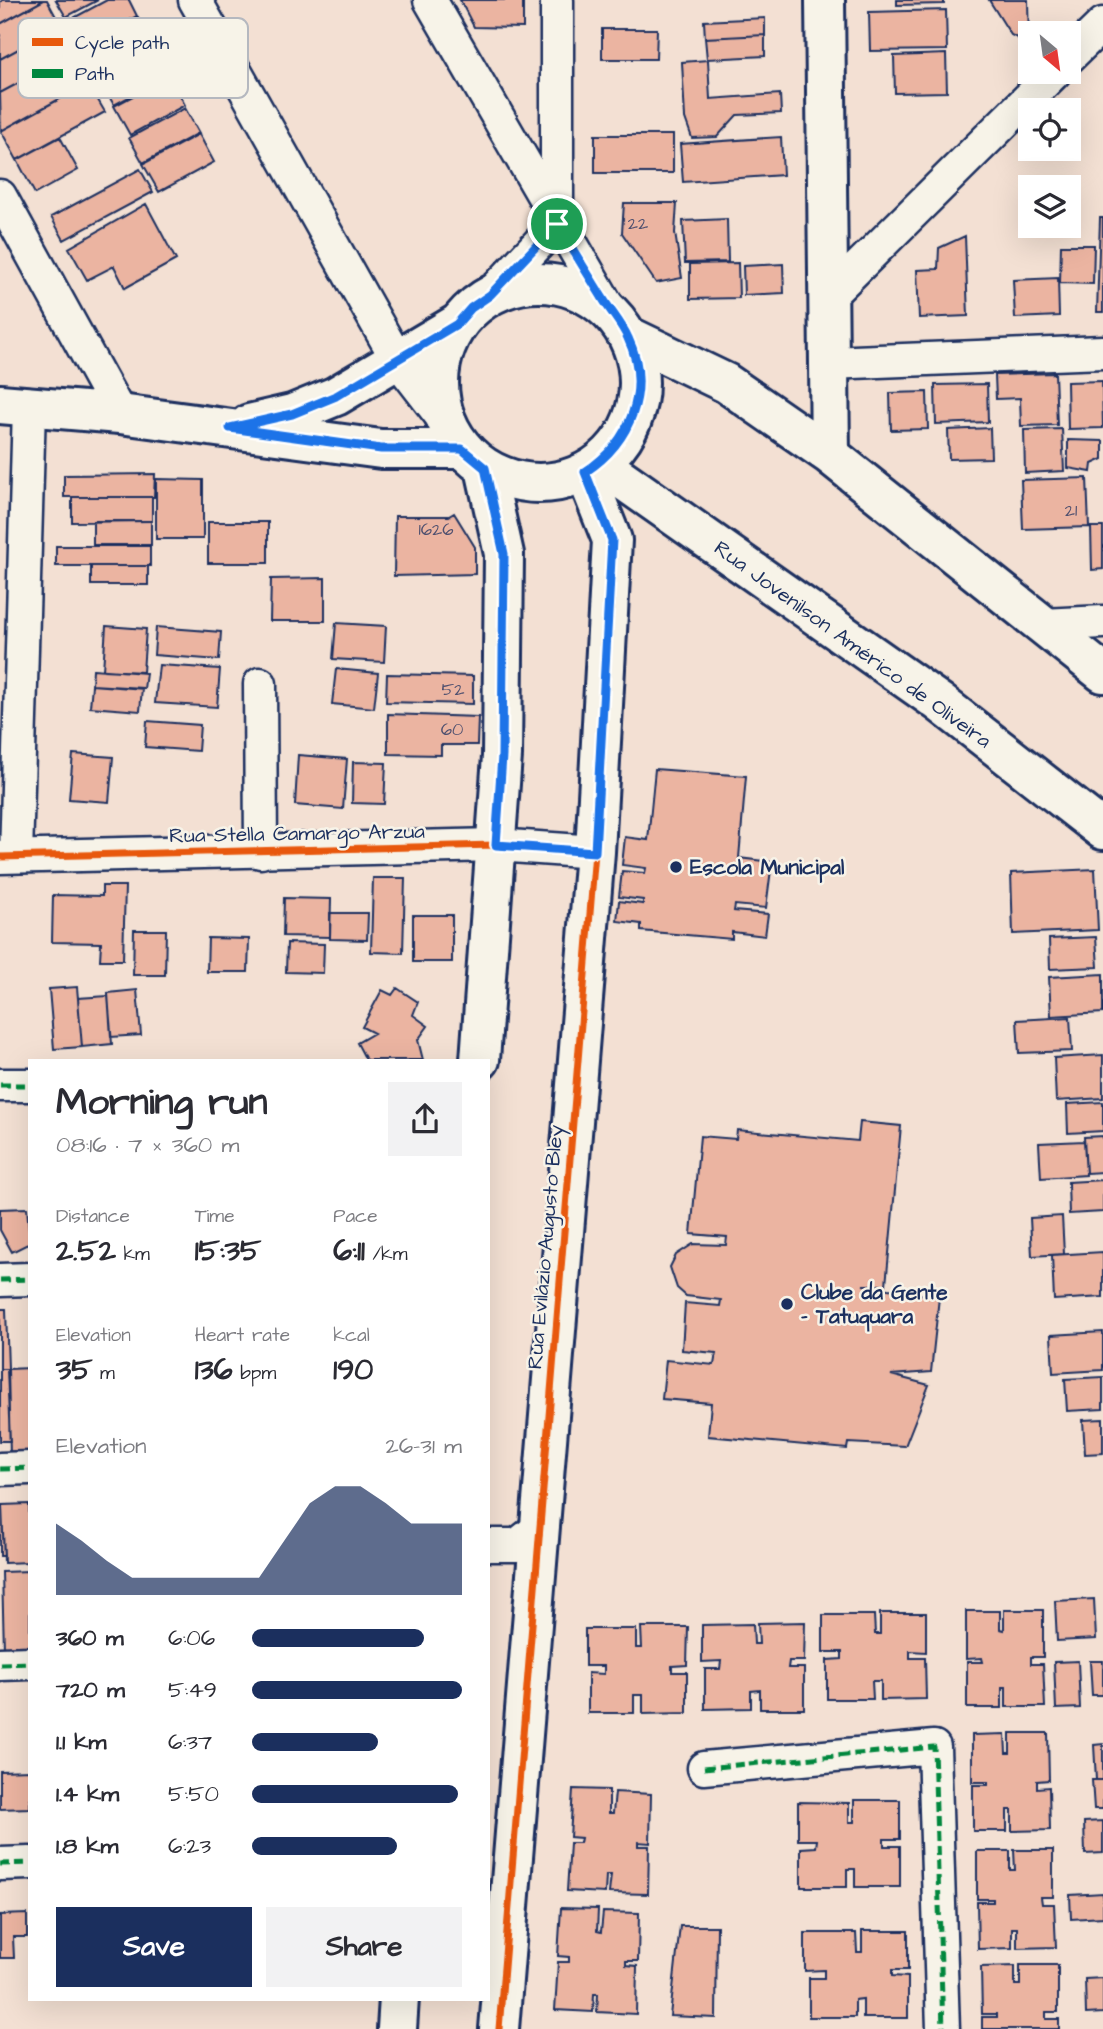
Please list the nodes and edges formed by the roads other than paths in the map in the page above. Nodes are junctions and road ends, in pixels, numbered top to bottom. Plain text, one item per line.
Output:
1 (195, 0) edge
2 (430, 0) edge
3 (557, 0) edge
4 (825, 0) edge
5 (205, 18) edge
6 (1103, 24) edge
7 (1082, 44) edge
8 (1043, 84) edge
9 (248, 94) edge
10 (0, 196) edge
11 (557, 224) junction
12 (490, 295) junction
13 (829, 296) junction
14 (457, 324) junction
15 (619, 324) junction
16 (1103, 352) edge
17 (397, 359) junction
18 (828, 363) junction
19 (14, 406) edge
20 (120, 414) junction
21 (230, 428) junction
22 (464, 446) junction
23 (830, 455) junction
24 (592, 467) junction
25 (667, 512) junction
26 (612, 540) junction
27 (1103, 622) edge
28 (1043, 625) junction
29 (1103, 673) edge
30 (260, 684) dead end
31 (1103, 830) edge
32 (496, 845) junction
33 (261, 852) junction
34 (595, 852) junction
35 (8, 856) edge
36 (480, 1059) edge
37 (28, 1084) edge
38 (0, 1085) edge
39 (28, 1279) edge
40 (0, 1280) edge
41 (28, 1468) edge
42 (0, 1469) edge
43 (540, 1527) junction
44 (490, 1545) edge
45 (28, 1663) edge
46 (0, 1664) edge
47 (705, 1768) dead end
48 (28, 1863) edge
49 (0, 1864) edge
50 (399, 2001) edge
51 (397, 2029) edge
52 (499, 2029) edge
53 (943, 2029) edge

1 - 5 street
2 - 11 street
3 - 11 street
4 - 13 street
6 - 7 street
8 - 13 street
9 - 17 street
10 - 20 street
11 - 12 street
11 - 15 street
12 - 14 street
12 - 15 street
13 - 18 street
14 - 17 street
14 - 22 street
15 - 23 street
15 - 24 street
16 - 18 street
17 - 21 street
17 - 22 street
18 - 23 street
19 - 20 street
19 - 35 street
20 - 21 street
21 - 22 street
22 - 24 street
22 - 32 street
23 - 28 street
24 - 25 street, Rua Jovenilson Américo de Oliveira
24 - 26 street, Rua Evilázio Augusto Bley
25 - 26 street
25 - 31 street, Rua Jovenilson Américo de Oliveira
26 - 34 street, Rua Evilázio Augusto Bley
27 - 28 street
28 - 29 street
30 - 33 street
32 - 33 street, Rua Stella Camargo Arzua
32 - 34 street, Rua Stella Camargo Arzua
32 - 36 street
33 - 35 street, Rua Stella Camargo Arzua
34 - 43 street, Rua Evilázio Augusto Bley
37 - 38 street
39 - 40 street
41 - 42 street
43 - 44 street
43 - 52 street, Rua Evilázio Augusto Bley
45 - 46 street
47 - 53 street
48 - 49 street
50 - 51 street

